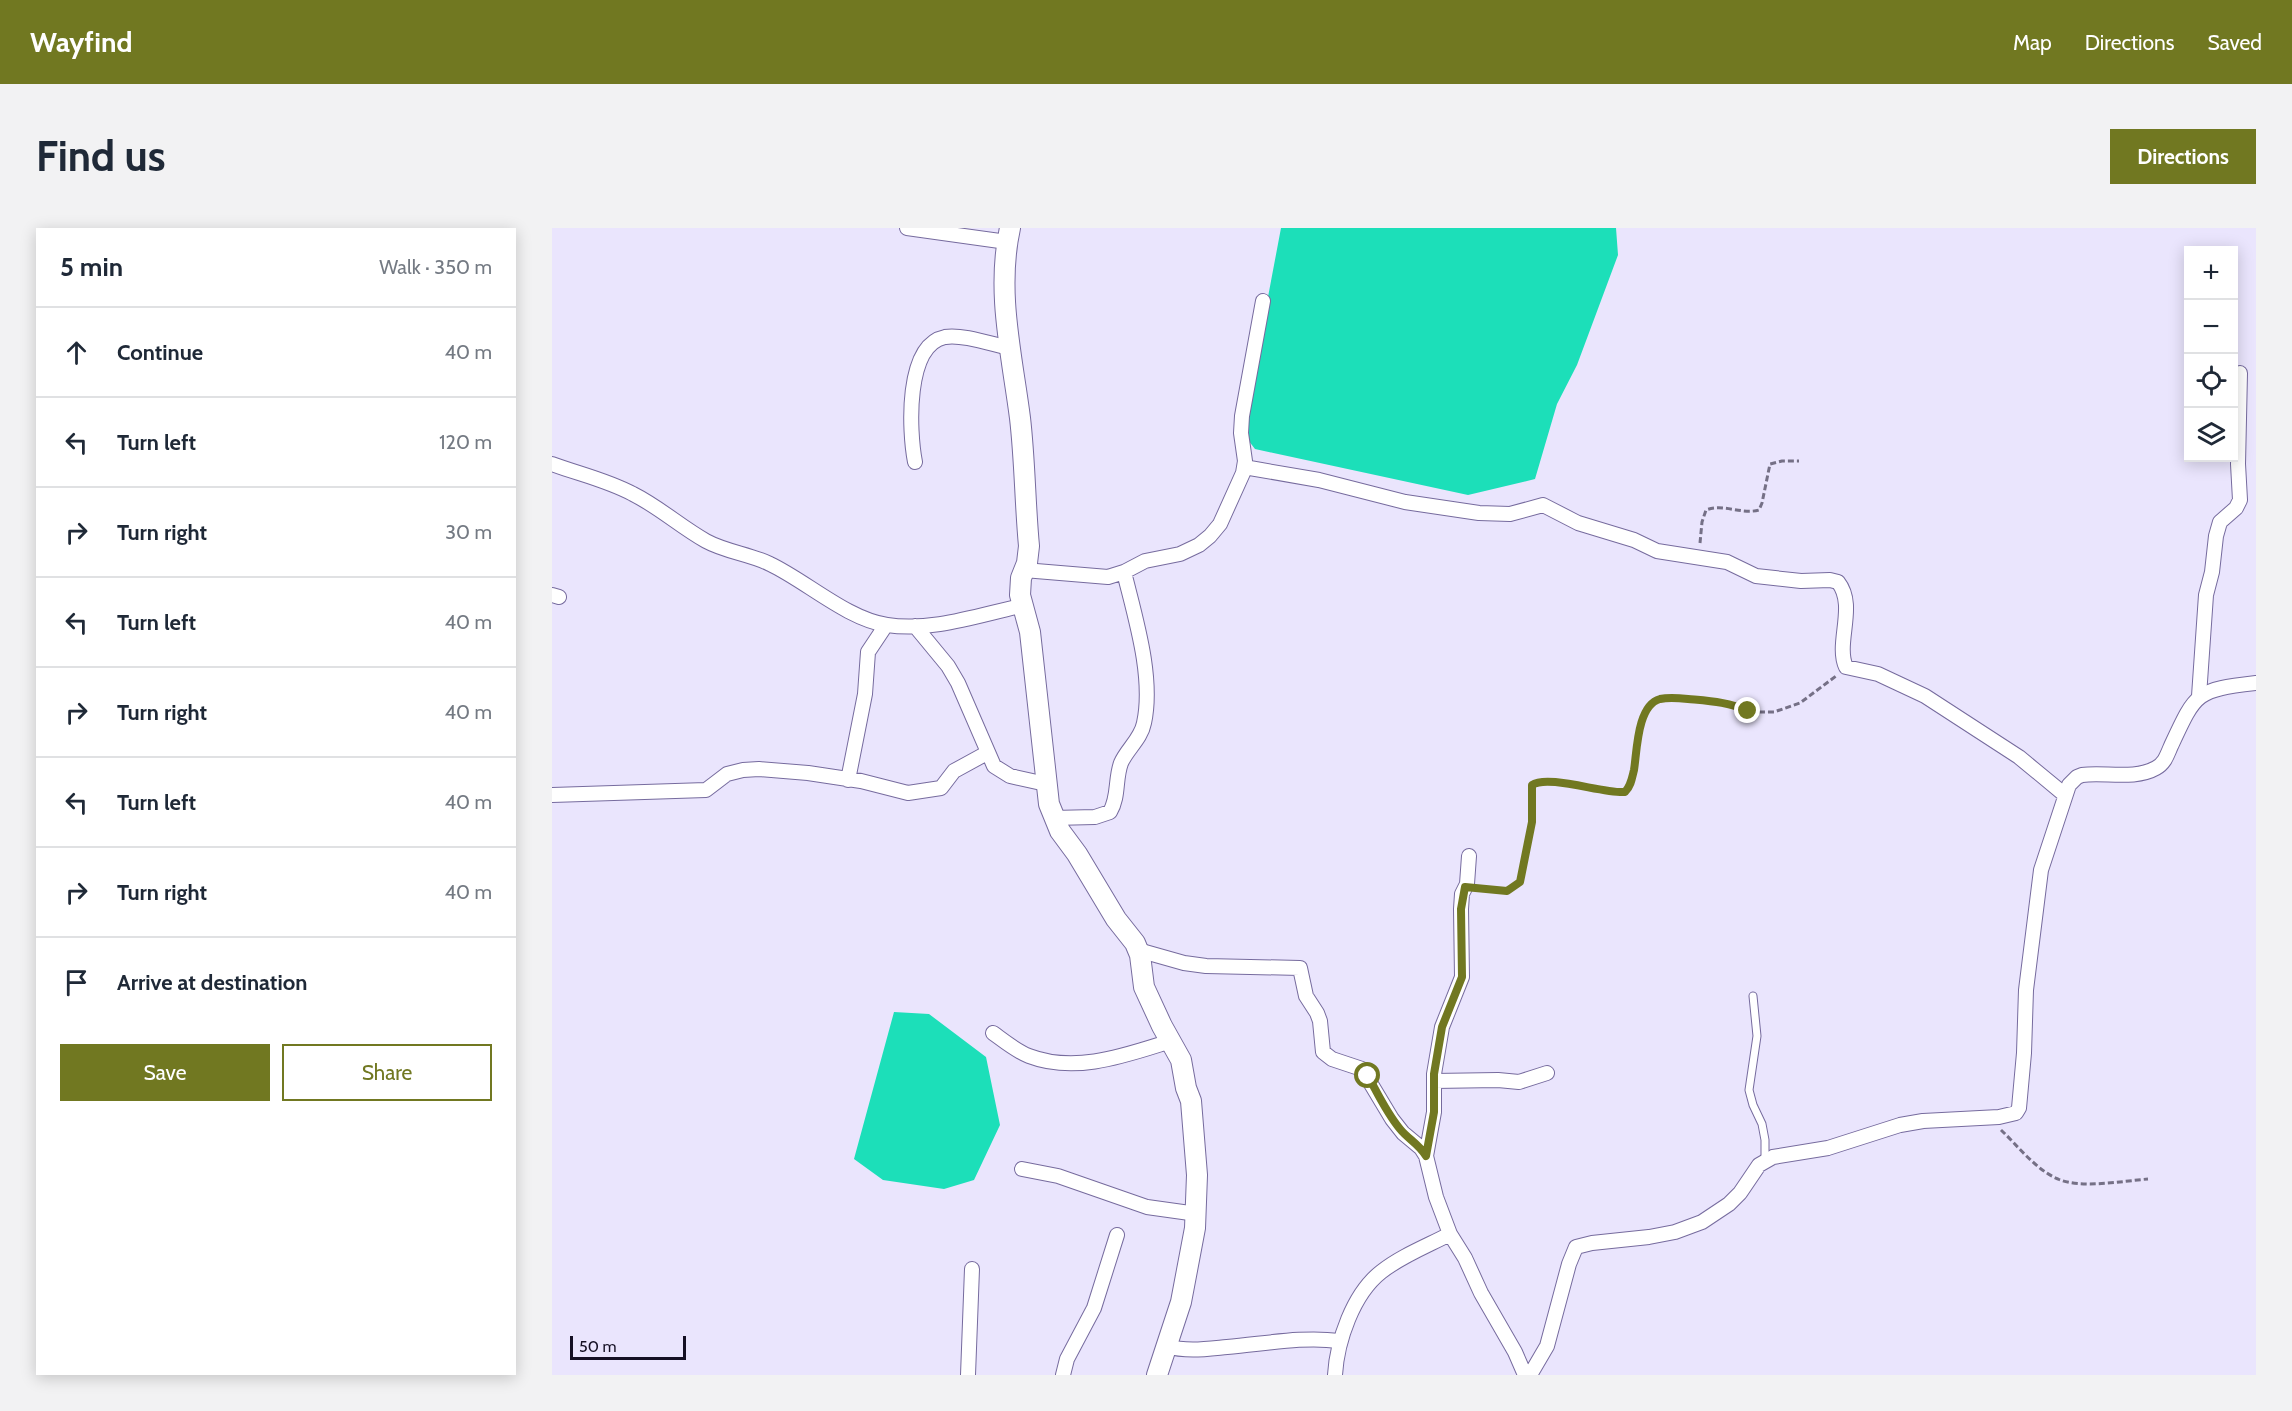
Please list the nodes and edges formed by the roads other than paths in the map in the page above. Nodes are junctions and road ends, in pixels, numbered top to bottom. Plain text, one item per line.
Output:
1 (908, 228) edge
2 (1009, 235) edge
3 (1263, 301) dead end
4 (1009, 348) junction
5 (2240, 373) dead end
6 (915, 462) dead end
7 (552, 464) edge
8 (1244, 467) junction
9 (1024, 570) junction
10 (1124, 572) junction
11 (1022, 606) junction
12 (886, 625) junction
13 (915, 626) junction
14 (2256, 683) edge
15 (2199, 696) junction
16 (987, 753) junction
17 (848, 780) junction
18 (1046, 784) junction
19 (552, 795) edge
20 (2065, 795) junction
21 (1053, 818) junction
22 (1469, 856) dead end
23 (1138, 950) junction
24 (1753, 996) dead end
25 (993, 1033) dead end
26 (1171, 1041) junction
27 (1547, 1073) dead end
28 (1434, 1081) junction
29 (1426, 1156) junction
30 (1765, 1160) junction
31 (1022, 1169) dead end
32 (1197, 1214) junction
33 (1450, 1234) junction
34 (1117, 1235) dead end
35 (972, 1269) dead end
36 (1339, 1341) junction
37 (1166, 1346) junction
38 (968, 1375) edge
39 (1063, 1375) edge
40 (1157, 1375) edge
41 (1335, 1375) edge
42 (1525, 1375) edge
43 (1530, 1375) edge

1 - 2 street
2 - 4 street
3 - 8 street
4 - 6 street
4 - 9 street
5 - 15 street
7 - 12 street
8 - 10 street
8 - 20 street
9 - 10 street
9 - 11 street
10 - 21 street
11 - 13 street
11 - 18 street
12 - 13 street
12 - 17 street
13 - 16 street
14 - 15 street
15 - 20 street
16 - 17 street
16 - 18 street
17 - 19 street
18 - 21 street
20 - 30 street
21 - 23 street
22 - 28 street
23 - 26 street
23 - 29 street
24 - 30 lane
25 - 26 street
26 - 32 street
27 - 28 street
28 - 29 street
29 - 33 street
30 - 43 street
31 - 32 street
32 - 37 street
33 - 36 street
33 - 42 street
34 - 39 street
35 - 38 street
36 - 37 street
36 - 41 street
37 - 40 street

